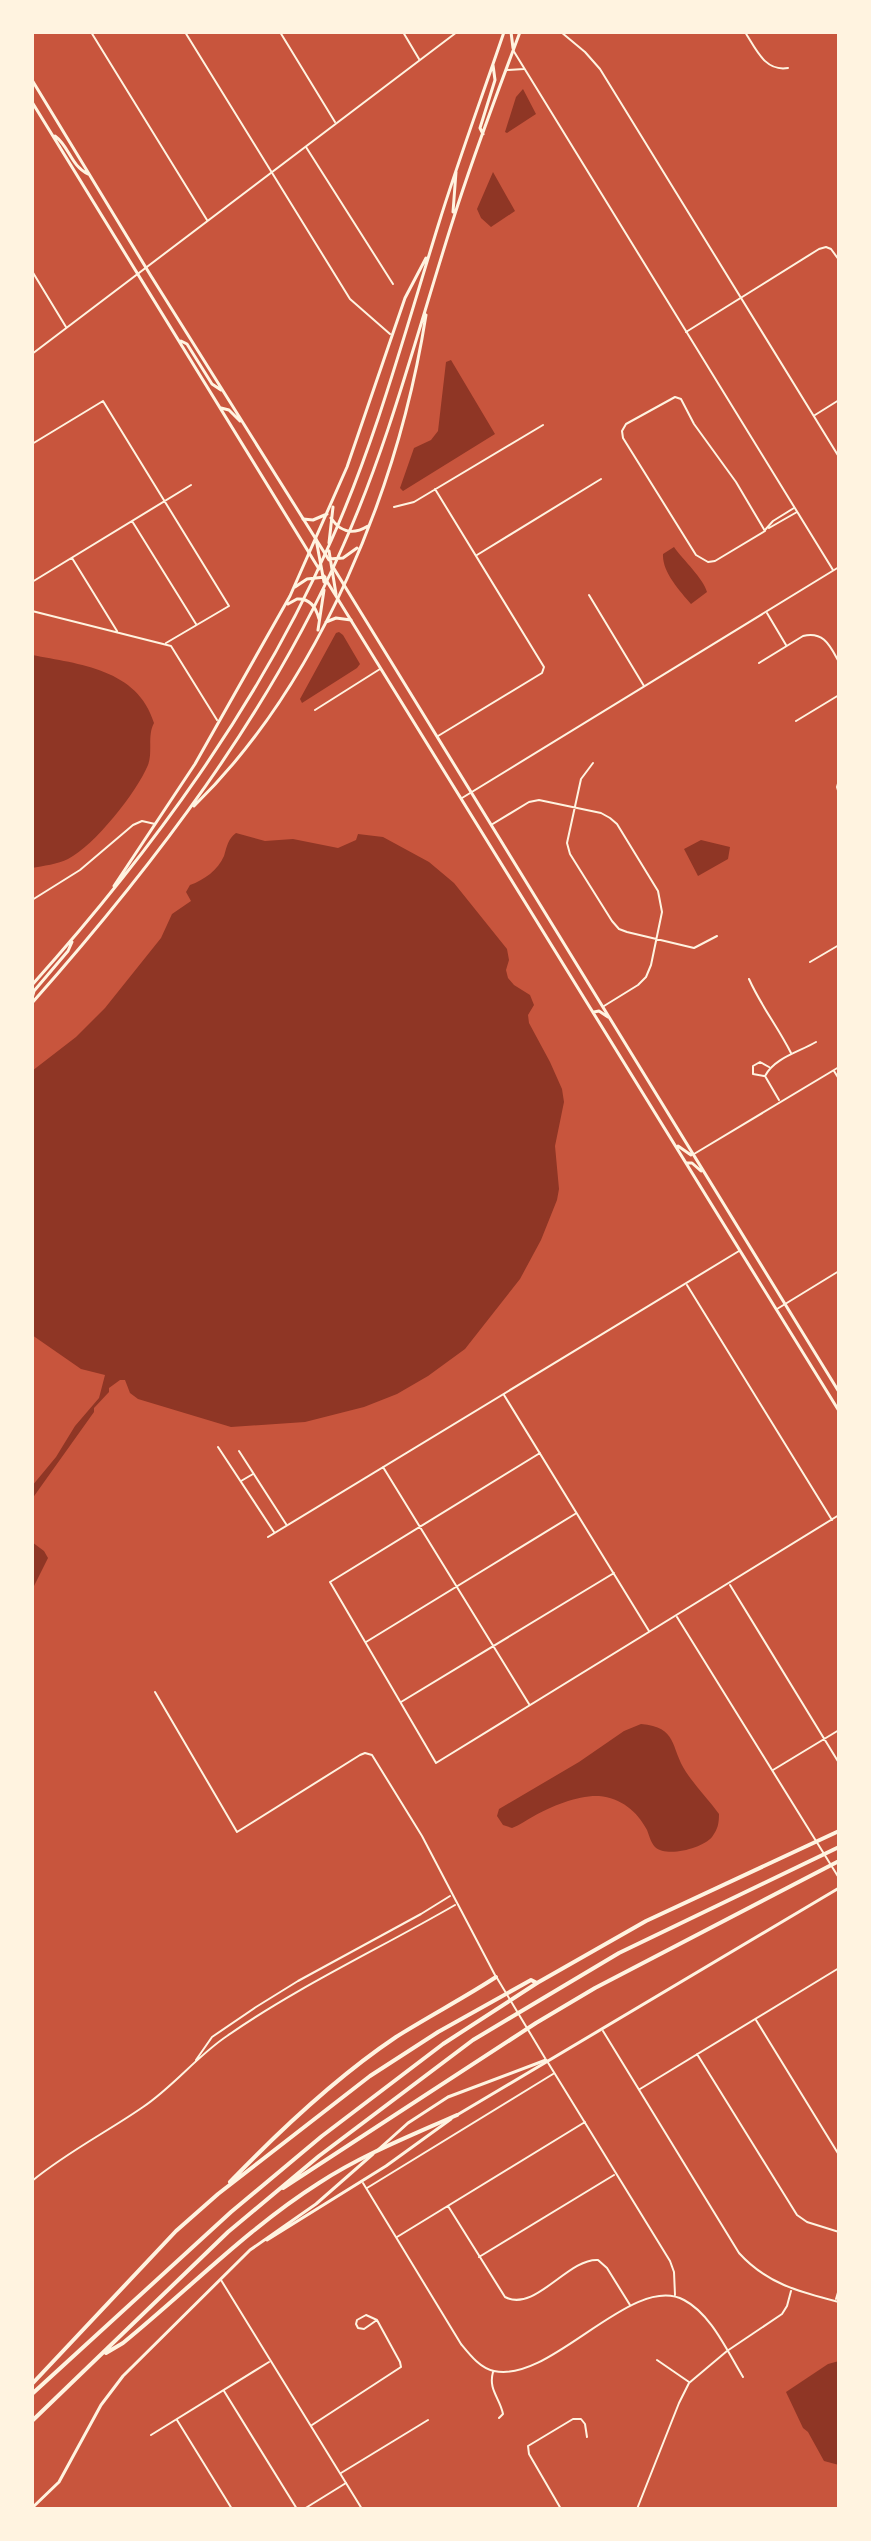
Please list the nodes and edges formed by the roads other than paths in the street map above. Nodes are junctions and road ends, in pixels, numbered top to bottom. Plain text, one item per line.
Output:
1 (91, 32) edge
2 (185, 32) edge
3 (280, 32) edge
4 (403, 32) edge
5 (457, 32) edge
6 (504, 32) edge
7 (511, 32) edge
8 (520, 32) edge
9 (561, 32) edge
10 (745, 32) edge
11 (513, 50) junction
12 (420, 60) junction
13 (493, 65) junction
14 (788, 68) dead end
15 (525, 69) junction
16 (506, 70) junction
17 (32, 80) edge
18 (32, 102) edge
19 (336, 123) junction
20 (52, 133) junction
21 (483, 134) junction
22 (305, 146) junction
23 (457, 164) junction
24 (271, 172) junction
25 (89, 175) junction
26 (454, 216) junction
27 (208, 221) junction
28 (430, 251) junction
29 (839, 260) edge
30 (146, 268) junction
31 (32, 271) edge
32 (139, 274) junction
33 (393, 284) dead end
34 (741, 298) junction
35 (428, 301) junction
36 (67, 328) junction
37 (686, 332) junction
38 (391, 334) junction
39 (178, 339) junction
40 (32, 354) edge
41 (223, 391) junction
42 (839, 400) edge
43 (221, 408) junction
44 (814, 416) junction
45 (243, 424) junction
46 (543, 425) dead end
47 (32, 444) edge
48 (839, 457) edge
49 (601, 479) dead end
50 (191, 485) dead end
51 (435, 489) junction
52 (164, 501) junction
53 (394, 507) dead end
54 (794, 508) junction
55 (797, 512) junction
56 (329, 516) junction
57 (303, 519) junction
58 (132, 521) junction
59 (368, 526) junction
60 (765, 531) junction
61 (316, 539) junction
62 (360, 545) junction
63 (310, 553) junction
64 (476, 556) junction
65 (72, 557) junction
66 (320, 558) junction
67 (328, 559) junction
68 (839, 567) edge
69 (833, 570) junction
70 (324, 577) junction
71 (333, 579) junction
72 (32, 582) edge
73 (343, 583) junction
74 (294, 588) junction
75 (589, 595) dead end
76 (337, 597) junction
77 (285, 607) junction
78 (32, 611) edge
79 (766, 612) junction
80 (351, 620) junction
81 (321, 623) junction
82 (196, 625) junction
83 (118, 632) junction
84 (166, 643) junction
85 (787, 646) junction
86 (839, 662) edge
87 (759, 663) dead end
88 (381, 668) junction
89 (644, 687) junction
90 (839, 695) edge
91 (315, 710) dead end
92 (796, 721) dead end
93 (219, 723) junction
94 (437, 737) junction
95 (593, 763) dead end
96 (839, 780) edge
97 (471, 792) junction
98 (839, 794) edge
99 (462, 798) junction
100 (574, 808) junction
101 (188, 812) junction
102 (155, 824) junction
103 (491, 825) junction
104 (107, 898) junction
105 (32, 900) edge
106 (717, 936) dead end
107 (73, 939) junction
108 (656, 940) junction
109 (839, 945) edge
110 (810, 962) dead end
111 (749, 979) dead end
112 (32, 985) edge
113 (32, 1000) edge
114 (586, 1000) junction
115 (603, 1007) junction
116 (594, 1012) junction
117 (611, 1020) junction
118 (816, 1042) dead end
119 (791, 1054) junction
120 (839, 1067) edge
121 (770, 1068) junction
122 (834, 1070) junction
123 (765, 1076) junction
124 (839, 1079) edge
125 (780, 1103) junction
126 (673, 1141) junction
127 (693, 1155) junction
128 (686, 1163) junction
129 (706, 1176) junction
130 (740, 1250) junction
131 (839, 1271) edge
132 (686, 1284) junction
133 (785, 1304) junction
134 (776, 1309) junction
135 (839, 1392) edge
136 (504, 1395) junction
137 (839, 1411) edge
138 (218, 1447) dead end
139 (239, 1451) dead end
140 (540, 1453) junction
141 (382, 1466) junction
142 (254, 1474) junction
143 (241, 1481) junction
144 (577, 1513) junction
145 (839, 1515) edge
146 (832, 1520) junction
147 (287, 1525) junction
148 (420, 1527) junction
149 (274, 1533) junction
150 (268, 1537) dead end
151 (614, 1573) junction
152 (729, 1584) junction
153 (457, 1586) junction
154 (676, 1616) junction
155 (650, 1632) junction
156 (365, 1643) junction
157 (494, 1646) junction
158 (155, 1692) dead end
159 (400, 1703) junction
160 (530, 1706) junction
161 (839, 1730) edge
162 (824, 1739) junction
163 (839, 1763) edge
164 (772, 1771) junction
165 (839, 1830) edge
166 (837, 1848) edge
167 (839, 1861) edge
168 (839, 1878) edge
169 (839, 1888) edge
170 (452, 1895) junction
171 (456, 1904) junction
172 (331, 1963) junction
173 (839, 1968) edge
174 (336, 1971) junction
175 (496, 1977) junction
176 (537, 1983) junction
177 (243, 2016) junction
178 (755, 2019) junction
179 (247, 2022) junction
180 (603, 2030) junction
181 (697, 2054) junction
182 (546, 2060) junction
183 (193, 2064) junction
184 (554, 2072) junction
185 (639, 2089) junction
186 (457, 2115) junction
187 (585, 2122) junction
188 (839, 2155) edge
189 (616, 2174) junction
190 (32, 2181) edge
191 (362, 2182) junction
192 (366, 2188) junction
193 (218, 2194) junction
194 (273, 2194) junction
195 (448, 2206) junction
196 (839, 2232) edge
197 (396, 2238) junction
198 (250, 2250) junction
199 (478, 2257) junction
200 (220, 2279) junction
201 (839, 2289) edge
202 (791, 2290) junction
203 (675, 2296) junction
204 (837, 2302) edge
205 (630, 2305) junction
206 (377, 2320) junction
207 (727, 2351) junction
208 (100, 2356) junction
209 (271, 2360) junction
210 (657, 2360) dead end
211 (493, 2371) junction
212 (743, 2377) dead end
213 (689, 2383) junction
214 (32, 2384) edge
215 (224, 2390) junction
216 (32, 2394) edge
217 (499, 2418) dead end
218 (177, 2419) junction
219 (428, 2420) dead end
220 (32, 2421) edge
221 (311, 2425) junction
222 (151, 2435) dead end
223 (587, 2437) dead end
224 (340, 2473) junction
225 (346, 2483) junction
226 (32, 2508) edge
227 (232, 2509) edge
228 (297, 2509) edge
229 (304, 2509) edge
230 (362, 2509) edge
231 (560, 2509) edge
232 (637, 2509) edge

1 - 27 street
2 - 24 street
3 - 19 street
4 - 12 street
5 - 12 street
6 - 13 main road
7 - 11 main road
8 - 11 main road
9 - 34 street
10 - 14 street
11 - 15 street
11 - 16 main road
12 - 19 street
13 - 21 main road
13 - 23 main road
15 - 16 street
15 - 37 street
16 - 21 main road
17 - 25 main road
18 - 20 main road
19 - 22 street
20 - 25 main road
20 - 32 main road
21 - 26 main road
22 - 24 street
22 - 33 street
23 - 26 main road
23 - 28 main road
24 - 27 street
24 - 38 street
25 - 30 main road
26 - 35 main road
27 - 30 street
28 - 38 main road
28 - 104 main road
29 - 34 street
30 - 32 street
30 - 41 main road
31 - 36 street
32 - 36 street
32 - 39 main road
34 - 37 street
34 - 44 street
35 - 59 main road
35 - 101 main road
36 - 40 street
37 - 54 street
38 - 56 main road
39 - 41 main road
39 - 43 main road
41 - 45 main road
42 - 44 street
43 - 45 main road
43 - 63 main road
44 - 48 street
45 - 57 main road
46 - 51 street
47 - 52 street
49 - 64 street
50 - 52 street
51 - 53 street
51 - 64 street
52 - 58 street
52 - 82 street
54 - 55 street
54 - 60 street
55 - 60 street
55 - 69 street
56 - 57 main road
56 - 59 main road
56 - 61 main road
56 - 67 main road
57 - 61 main road
58 - 65 street
58 - 82 street
59 - 62 main road
60 - 60 street
61 - 63 main road
61 - 66 main road
61 - 67 main road
62 - 67 main road
62 - 73 main road
63 - 66 main road
63 - 70 main road
63 - 74 main road
64 - 94 street
65 - 72 street
65 - 83 street
66 - 67 main road
66 - 70 main road
67 - 71 main road
67 - 73 main road
68 - 69 street
69 - 79 street
70 - 71 main road
70 - 74 main road
70 - 76 main road
70 - 81 main road
71 - 73 main road
71 - 76 main road
73 - 76 main road
73 - 94 main road
74 - 77 main road
75 - 89 street
76 - 80 main road
76 - 81 main road
77 - 81 main road
77 - 93 main road
78 - 83 street
79 - 85 street
79 - 89 street
80 - 81 main road
80 - 88 main road
81 - 101 main road
82 - 84 street
83 - 84 street
84 - 93 street
85 - 86 street
85 - 87 street
88 - 91 street
88 - 99 main road
89 - 97 street
90 - 92 street
93 - 102 main road
94 - 97 main road
95 - 100 street
96 - 98 street
97 - 99 street
97 - 103 main road
99 - 114 main road
100 - 103 street
100 - 108 street
100 - 108 street
101 - 113 main road
102 - 104 main road
102 - 105 street
103 - 115 main road
104 - 107 main road
106 - 108 street
107 - 112 main road
107 - 113 main road
108 - 115 street
109 - 110 street
111 - 119 street
114 - 115 main road
114 - 116 main road
115 - 117 main road
116 - 117 main road
116 - 126 main road
117 - 127 main road
118 - 119 street
119 - 121 street
120 - 122 street
121 - 123 street
121 - 123 street
122 - 124 street
122 - 125 street
123 - 125 street
125 - 127 street
126 - 127 main road
126 - 128 main road
127 - 129 main road
128 - 129 main road
128 - 130 main road
129 - 133 main road
130 - 132 street
130 - 134 main road
131 - 133 street
132 - 136 street
132 - 146 street
133 - 134 street
133 - 135 main road
134 - 137 main road
136 - 140 street
136 - 141 street
138 - 143 street
139 - 142 street
140 - 144 street
140 - 148 street
141 - 147 street
141 - 148 street
142 - 143 street
142 - 147 street
143 - 149 street
144 - 151 street
144 - 153 street
145 - 146 street
146 - 152 street
147 - 149 street
148 - 153 street
148 - 156 street
149 - 150 street
151 - 155 street
151 - 157 street
152 - 154 street
152 - 162 street
153 - 156 street
153 - 157 street
154 - 155 street
154 - 164 street
155 - 160 street
156 - 159 street
157 - 159 street
157 - 160 street
158 - 170 street
159 - 160 street
161 - 162 street
162 - 163 street
162 - 164 street
164 - 168 street
165 - 176 highway
166 - 194 highway
167 - 194 highway
169 - 180 main road
170 - 171 street
170 - 172 street
171 - 174 street
171 - 175 street
172 - 174 street
172 - 177 street
173 - 178 street
174 - 179 street
175 - 182 street
175 - 193 highway
176 - 193 highway
176 - 216 highway
177 - 179 street
177 - 183 street
178 - 181 street
178 - 188 street
179 - 183 street
180 - 182 main road
180 - 185 street
181 - 185 street
181 - 196 street
182 - 184 street
182 - 186 main road
182 - 198 main road
183 - 190 street
184 - 187 street
184 - 192 street
185 - 202 street
186 - 191 main road
186 - 208 highway
187 - 189 street
187 - 195 street
189 - 199 street
189 - 203 street
191 - 192 street
191 - 198 main road
192 - 197 street
193 - 214 highway
194 - 208 highway
195 - 197 street
195 - 199 street
197 - 211 street
198 - 200 main road
199 - 205 street
200 - 209 street
200 - 226 main road
201 - 204 street
202 - 204 street
202 - 207 street
203 - 205 street
203 - 207 street
205 - 211 street
206 - 206 street
206 - 221 street
207 - 212 street
207 - 213 street
208 - 220 highway
209 - 215 street
209 - 221 street
210 - 213 street
211 - 217 street
213 - 232 street
215 - 218 street
215 - 228 street
218 - 222 street
218 - 227 street
219 - 224 street
221 - 224 street
223 - 231 street
224 - 225 street
225 - 229 street
225 - 230 street

